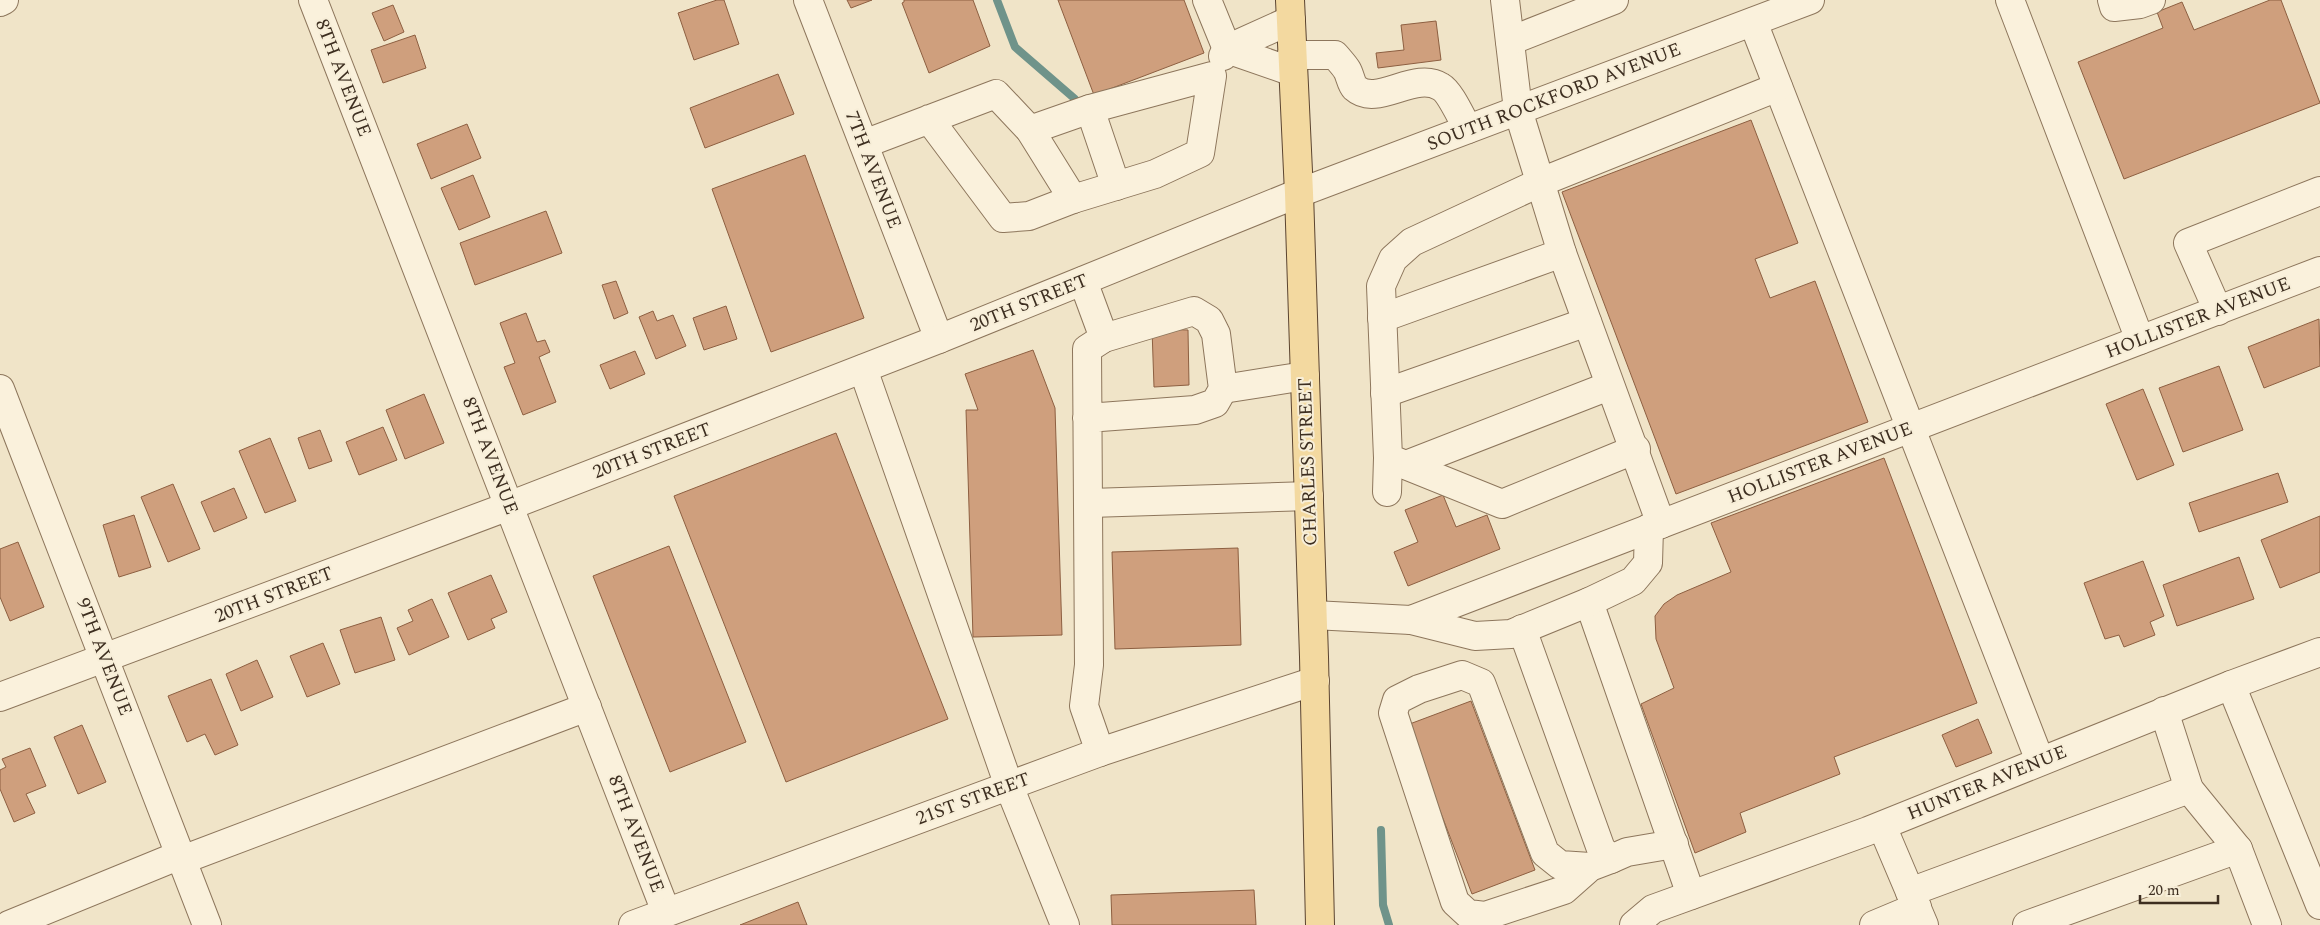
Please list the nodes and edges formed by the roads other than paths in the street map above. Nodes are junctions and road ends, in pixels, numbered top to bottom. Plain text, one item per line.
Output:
1 (4, 0) edge
2 (313, 0) edge
3 (808, 0) edge
4 (1207, 0) edge
5 (1505, 0) edge
6 (1614, 0) edge
7 (1810, 0) edge
8 (2010, 0) edge
9 (2112, 0) edge
10 (2151, 0) edge
11 (0, 2) edge
12 (1782, 5) edge
13 (1290, 10) edge
14 (1753, 22) junction
15 (1510, 41) junction
16 (1226, 49) junction
17 (1293, 64) junction
18 (1212, 76) junction
19 (1778, 88) junction
20 (1090, 109) junction
21 (1518, 110) junction
22 (929, 119) junction
23 (1468, 129) junction
24 (1030, 130) junction
25 (864, 144) junction
26 (1541, 182) junction
27 (1116, 186) junction
28 (2320, 191) edge
29 (1299, 193) junction
30 (1073, 199) junction
31 (1562, 253) junction
32 (2320, 271) edge
33 (1083, 281) junction
34 (2218, 310) junction
35 (1382, 318) junction
36 (1587, 322) junction
37 (1104, 338) junction
38 (939, 339) junction
39 (2140, 340) junction
40 (863, 369) junction
41 (1305, 376) junction
42 (1609, 386) junction
43 (0, 389) edge
44 (1223, 389) junction
45 (1385, 393) junction
46 (1087, 418) junction
47 (1910, 429) junction
48 (1636, 449) junction
49 (1397, 462) junction
50 (1386, 492) dead end
51 (1309, 496) junction
52 (1090, 503) junction
53 (509, 506) junction
54 (1656, 526) junction
55 (1589, 602) junction
56 (1313, 615) junction
57 (1411, 620) junction
58 (1522, 629) junction
59 (2320, 652) edge
60 (104, 659) junction
61 (1315, 681) junction
62 (2230, 685) junction
63 (0, 696) edge
64 (587, 707) junction
65 (2164, 712) junction
66 (1100, 752) junction
67 (2040, 762) junction
68 (1009, 786) junction
69 (2189, 789) junction
70 (1882, 826) junction
71 (1674, 844) junction
72 (2238, 849) junction
73 (181, 858) junction
74 (1600, 863) junction
75 (1691, 895) junction
76 (2320, 905) edge
77 (1917, 908) edge
78 (666, 912) junction
79 (1644, 917) edge
80 (9, 925) edge
81 (207, 925) edge
82 (635, 925) edge
83 (1065, 925) edge
84 (1320, 925) edge
85 (1874, 925) edge
86 (2027, 925) edge
87 (2267, 925) edge

1 - 11 street
2 - 53 street, 8TH AVENUE
3 - 25 street, 7TH AVENUE
4 - 16 street
5 - 15 street
6 - 15 street
7 - 12 street, SOUTH ROCKFORD AVENUE
8 - 39 street
9 - 10 street
12 - 14 street, SOUTH ROCKFORD AVENUE
13 - 16 street
13 - 17 main road, CHARLES STREET
14 - 19 street
14 - 21 street, SOUTH ROCKFORD AVENUE
15 - 21 street
16 - 17 street
16 - 18 street
17 - 23 street
17 - 29 main road, CHARLES STREET
18 - 20 street
18 - 27 street
19 - 26 street
19 - 47 street
20 - 24 street
20 - 27 street
21 - 23 street, SOUTH ROCKFORD AVENUE
21 - 26 street
22 - 24 street
22 - 25 street
22 - 30 street
23 - 29 street, SOUTH ROCKFORD AVENUE
24 - 30 street
25 - 38 street, 7TH AVENUE
26 - 31 street
26 - 35 street
27 - 30 street
28 - 34 street
29 - 33 street, 20TH STREET
29 - 41 main road, CHARLES STREET
31 - 35 street
31 - 36 street
32 - 34 street, HOLLISTER AVENUE
33 - 37 street
33 - 38 street, 20TH STREET
34 - 39 street, HOLLISTER AVENUE
35 - 45 street
36 - 42 street
36 - 45 street
37 - 44 street
37 - 46 street
38 - 40 street, 20TH STREET
39 - 47 street, HOLLISTER AVENUE
40 - 53 street, 20TH STREET
40 - 68 street
41 - 44 street
41 - 51 main road, CHARLES STREET
42 - 48 street
42 - 49 street
43 - 60 street, 9TH AVENUE
44 - 46 street
45 - 49 street
46 - 52 street
47 - 54 street, HOLLISTER AVENUE
47 - 67 street
48 - 49 street
48 - 54 street
49 - 50 street
51 - 52 street
51 - 56 main road, CHARLES STREET
52 - 66 street
53 - 60 street, 20TH STREET
53 - 64 street, 8TH AVENUE
54 - 55 street
54 - 57 street, HOLLISTER AVENUE
55 - 58 street
55 - 71 street
56 - 57 street, HOLLISTER AVENUE
56 - 61 main road, CHARLES STREET
57 - 58 street
58 - 74 street
59 - 62 street, HUNTER AVENUE
60 - 63 street, 20TH STREET
60 - 73 street, 9TH AVENUE
61 - 66 street, 21ST STREET
61 - 84 main road, CHARLES STREET
62 - 65 street, HUNTER AVENUE
62 - 76 street
64 - 73 street
64 - 78 street, 8TH AVENUE
65 - 67 street, HUNTER AVENUE
65 - 69 street
66 - 68 street, 21ST STREET
67 - 70 street, HUNTER AVENUE
68 - 78 street, 21ST STREET
68 - 83 street
69 - 72 street
69 - 77 street
70 - 75 street, HUNTER AVENUE
70 - 77 street
71 - 74 street
71 - 75 street
72 - 86 street
72 - 87 street
73 - 80 street
73 - 81 street, 9TH AVENUE
74 - 74 street
75 - 79 street, HUNTER AVENUE
77 - 85 street
78 - 82 street, 21ST STREET

